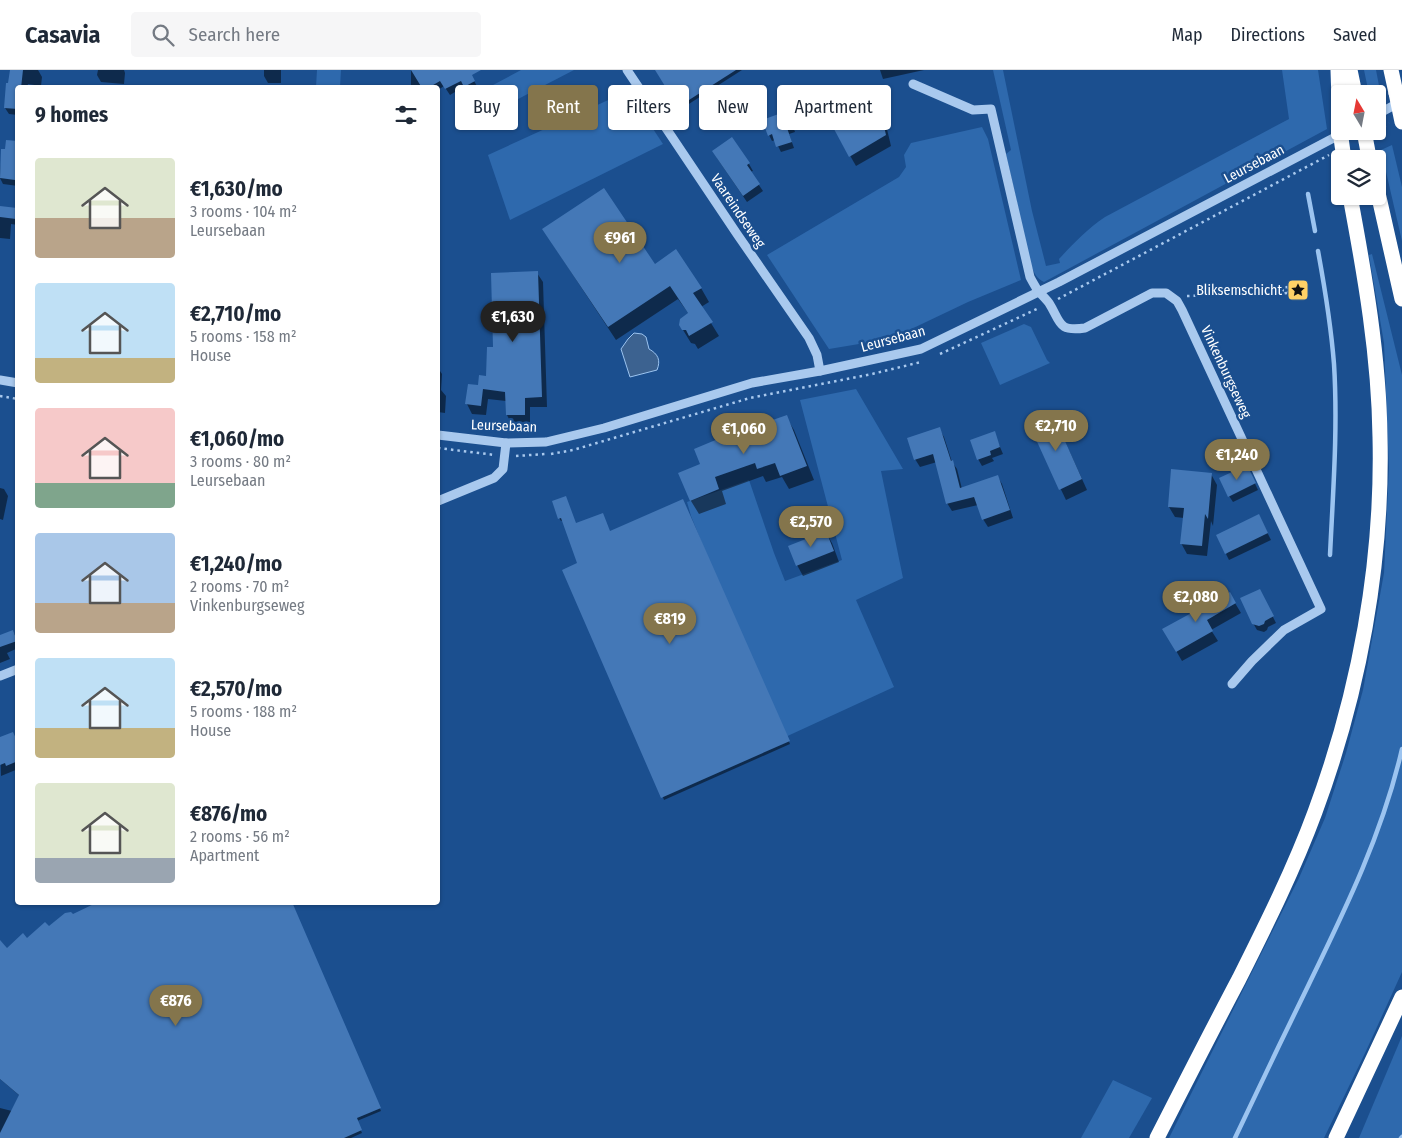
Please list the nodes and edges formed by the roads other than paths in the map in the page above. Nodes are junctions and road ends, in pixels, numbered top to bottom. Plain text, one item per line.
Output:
1 (627, 70) edge
2 (1338, 70) edge
3 (1350, 70) edge
4 (1391, 70) edge
5 (913, 84) dead end
6 (1339, 85) edge
7 (1353, 85) edge
8 (1399, 97) edge
9 (1386, 108) edge
10 (1402, 122) edge
11 (1331, 134) edge
12 (1352, 205) edge
13 (1381, 205) edge
14 (1039, 292) junction
15 (1402, 299) edge
16 (820, 371) junction
17 (0, 380) edge
18 (15, 382) edge
19 (440, 435) edge
20 (506, 443) junction
21 (440, 500) edge
22 (15, 670) edge
23 (0, 676) edge
24 (1232, 684) dead end
25 (1402, 997) edge
26 (1157, 1138) edge
27 (1336, 1138) edge

1 - 16 street, Vaareindseweg
2 - 6 highway
3 - 7 highway
4 - 8 highway
5 - 14 street
8 - 9 street
8 - 10 highway, bridge
11 - 14 street, Leursebaan
12 - 26 highway
13 - 15 highway
14 - 16 street, Leursebaan
14 - 24 street, Vinkenburgseweg
16 - 20 street, Leursebaan
17 - 18 street
19 - 20 street, Leursebaan
20 - 21 street
22 - 23 street
25 - 27 highway

